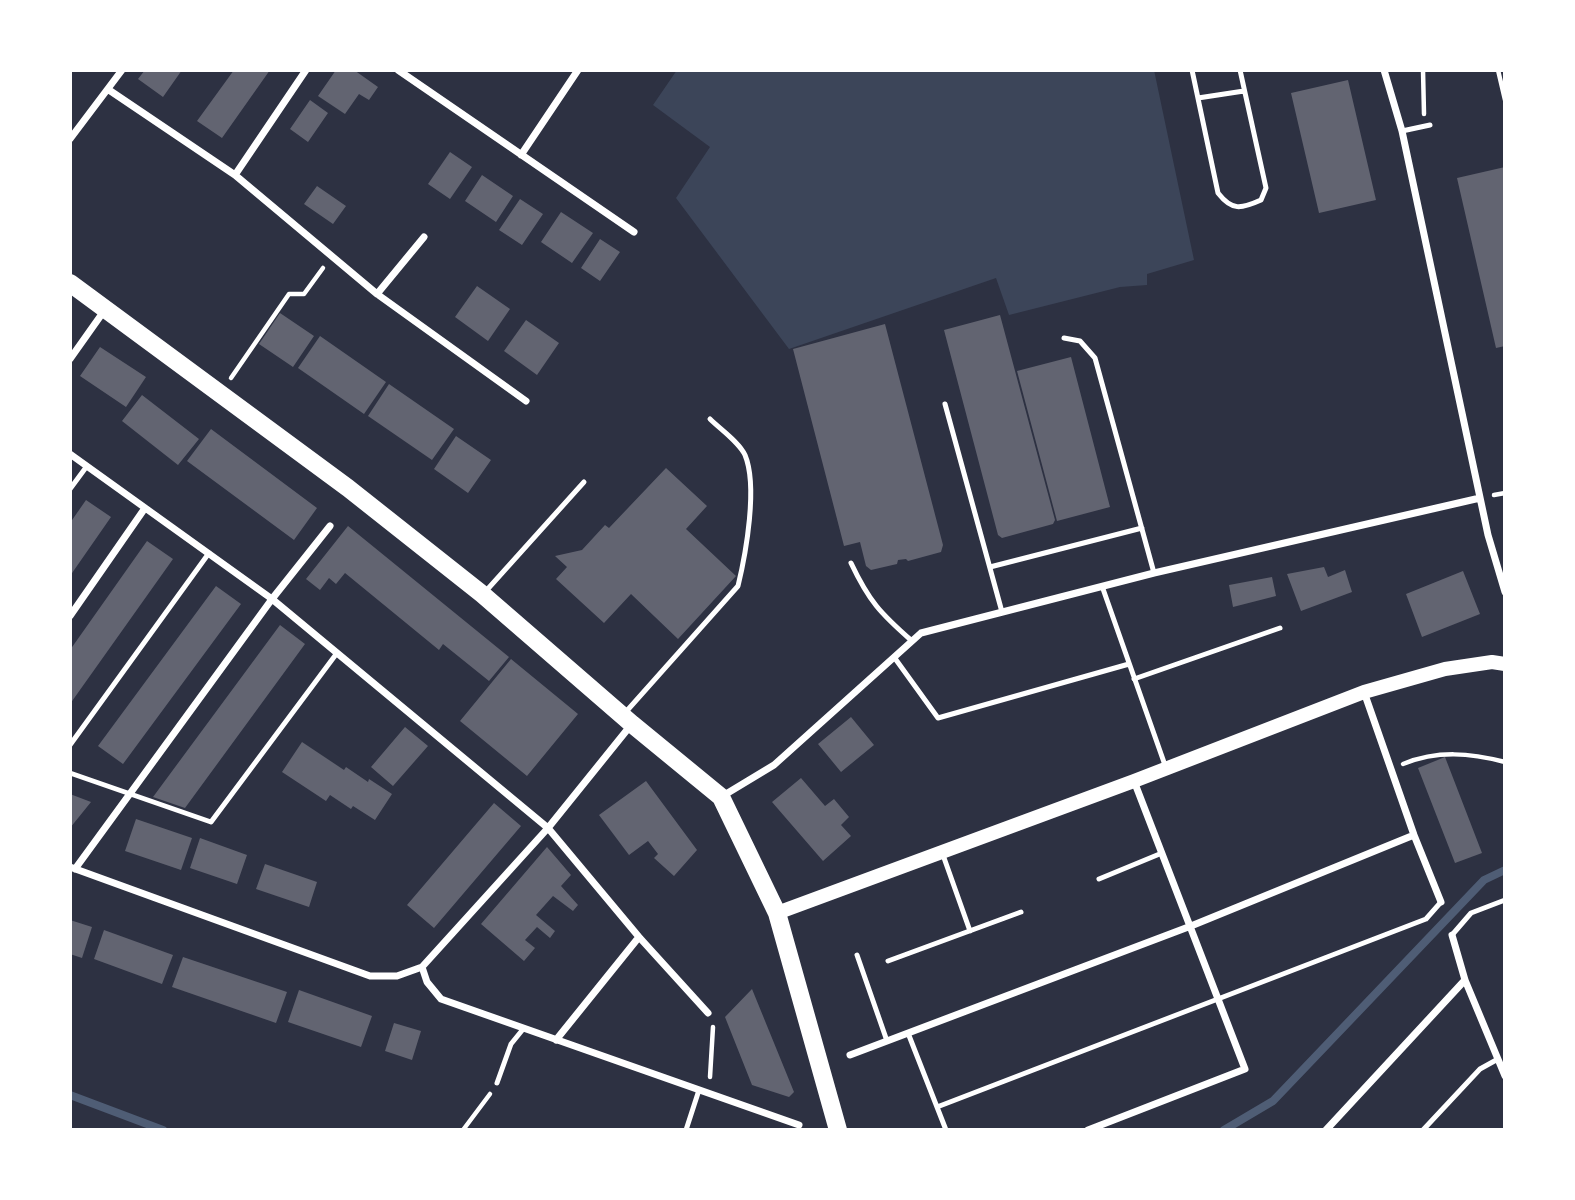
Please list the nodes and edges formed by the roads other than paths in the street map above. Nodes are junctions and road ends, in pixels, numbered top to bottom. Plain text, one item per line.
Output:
1 (122, 70) edge
2 (306, 70) edge
3 (398, 70) edge
4 (578, 70) edge
5 (1192, 70) edge
6 (1240, 70) edge
7 (1384, 70) edge
8 (109, 90) junction
9 (1244, 91) junction
10 (1198, 98) junction
11 (1427, 125) road end
12 (1402, 131) junction
13 (70, 139) edge
14 (521, 155) junction
15 (235, 175) junction
16 (634, 232) dead end
17 (424, 237) dead end
18 (70, 283) edge
19 (377, 294) junction
20 (106, 308) junction
21 (1064, 338) dead end
22 (70, 359) edge
23 (526, 401) dead end
24 (945, 404) dead end
25 (710, 419) dead end
26 (70, 454) edge
27 (86, 466) junction
28 (584, 482) dead end
29 (70, 489) edge
30 (1480, 498) junction
31 (145, 508) junction
32 (330, 526) dead end
33 (1142, 528) junction
34 (209, 553) junction
35 (851, 563) dead end
36 (990, 567) junction
37 (1154, 573) junction
38 (1102, 586) junction
39 (1505, 592) edge
40 (482, 594) junction
41 (272, 599) junction
42 (1002, 612) junction
43 (70, 616) edge
44 (1280, 628) dead end
45 (912, 641) junction
46 (337, 653) junction
47 (894, 657) junction
48 (1129, 664) junction
49 (1505, 664) edge
50 (1134, 679) junction
51 (1364, 692) junction
52 (627, 720) junction
53 (70, 746) edge
54 (1166, 768) junction
55 (70, 773) edge
56 (1134, 781) junction
57 (128, 793) junction
58 (721, 797) junction
59 (548, 828) junction
60 (1414, 835) junction
61 (942, 852) junction
62 (1162, 853) junction
63 (72, 868) edge
64 (1100, 879) dead end
65 (1505, 900) edge
66 (1441, 902) joint
67 (777, 912) junction
68 (1021, 912) dead end
69 (1191, 926) junction
70 (970, 931) junction
71 (1452, 936) joint
72 (639, 937) junction
73 (857, 955) dead end
74 (888, 961) dead end
75 (422, 967) junction
76 (1465, 979) junction
77 (1219, 999) junction
78 (708, 1013) road end
79 (524, 1028) junction
80 (908, 1033) junction
81 (556, 1040) junction
82 (887, 1041) junction
83 (850, 1055) dead end
84 (1498, 1059) junction
85 (1505, 1076) edge
86 (497, 1083) road end
87 (699, 1090) junction
88 (937, 1107) junction
89 (799, 1125) dead end
90 (686, 1130) edge
91 (838, 1130) edge
92 (946, 1130) edge
93 (1088, 1130) edge
94 (1326, 1130) edge
95 (1423, 1130) edge

1 - 8 street
2 - 15 street
3 - 14 street
4 - 14 street
5 - 10 lane
6 - 9 lane
7 - 12 street
8 - 13 street
8 - 15 street
9 - 10 lane
9 - 10 lane
11 - 12 lane
12 - 30 street
14 - 16 street
15 - 19 street
17 - 19 street
18 - 20 highway
19 - 23 street
20 - 22 street
20 - 40 highway
21 - 33 lane
24 - 36 lane
25 - 52 lane
26 - 27 street
27 - 29 lane
27 - 31 street
28 - 40 lane
30 - 37 street
30 - 39 street
31 - 34 street
31 - 43 street
32 - 41 street
33 - 36 lane
33 - 37 lane
34 - 41 street
34 - 53 lane
35 - 45 lane
36 - 42 lane
37 - 38 street
38 - 42 street
38 - 48 lane
40 - 52 highway
41 - 46 street
41 - 57 street
42 - 45 street
44 - 50 lane
45 - 47 street
46 - 57 lane
46 - 59 street
47 - 48 lane
47 - 58 street
48 - 50 lane
49 - 51 main road
50 - 54 lane
51 - 54 main road
51 - 60 street
52 - 58 highway
52 - 59 street
54 - 56 main road
55 - 57 lane
56 - 61 main road
56 - 62 street
57 - 63 street
58 - 67 highway
59 - 72 street
59 - 75 street
60 - 66 street
60 - 69 street
61 - 67 main road
61 - 70 lane
62 - 64 lane
62 - 69 street
63 - 75 street
65 - 71 lane
66 - 77 lane
67 - 91 highway
68 - 70 lane
69 - 77 street
69 - 80 street
70 - 74 lane
71 - 76 street
72 - 78 street
72 - 81 street
73 - 82 lane
75 - 79 street
76 - 84 street
76 - 94 street
77 - 88 lane
77 - 93 street
79 - 81 street
79 - 86 lane
80 - 82 street
80 - 88 lane
81 - 87 street
82 - 83 street
84 - 85 street
84 - 95 lane
87 - 89 street
87 - 90 lane
88 - 92 lane

